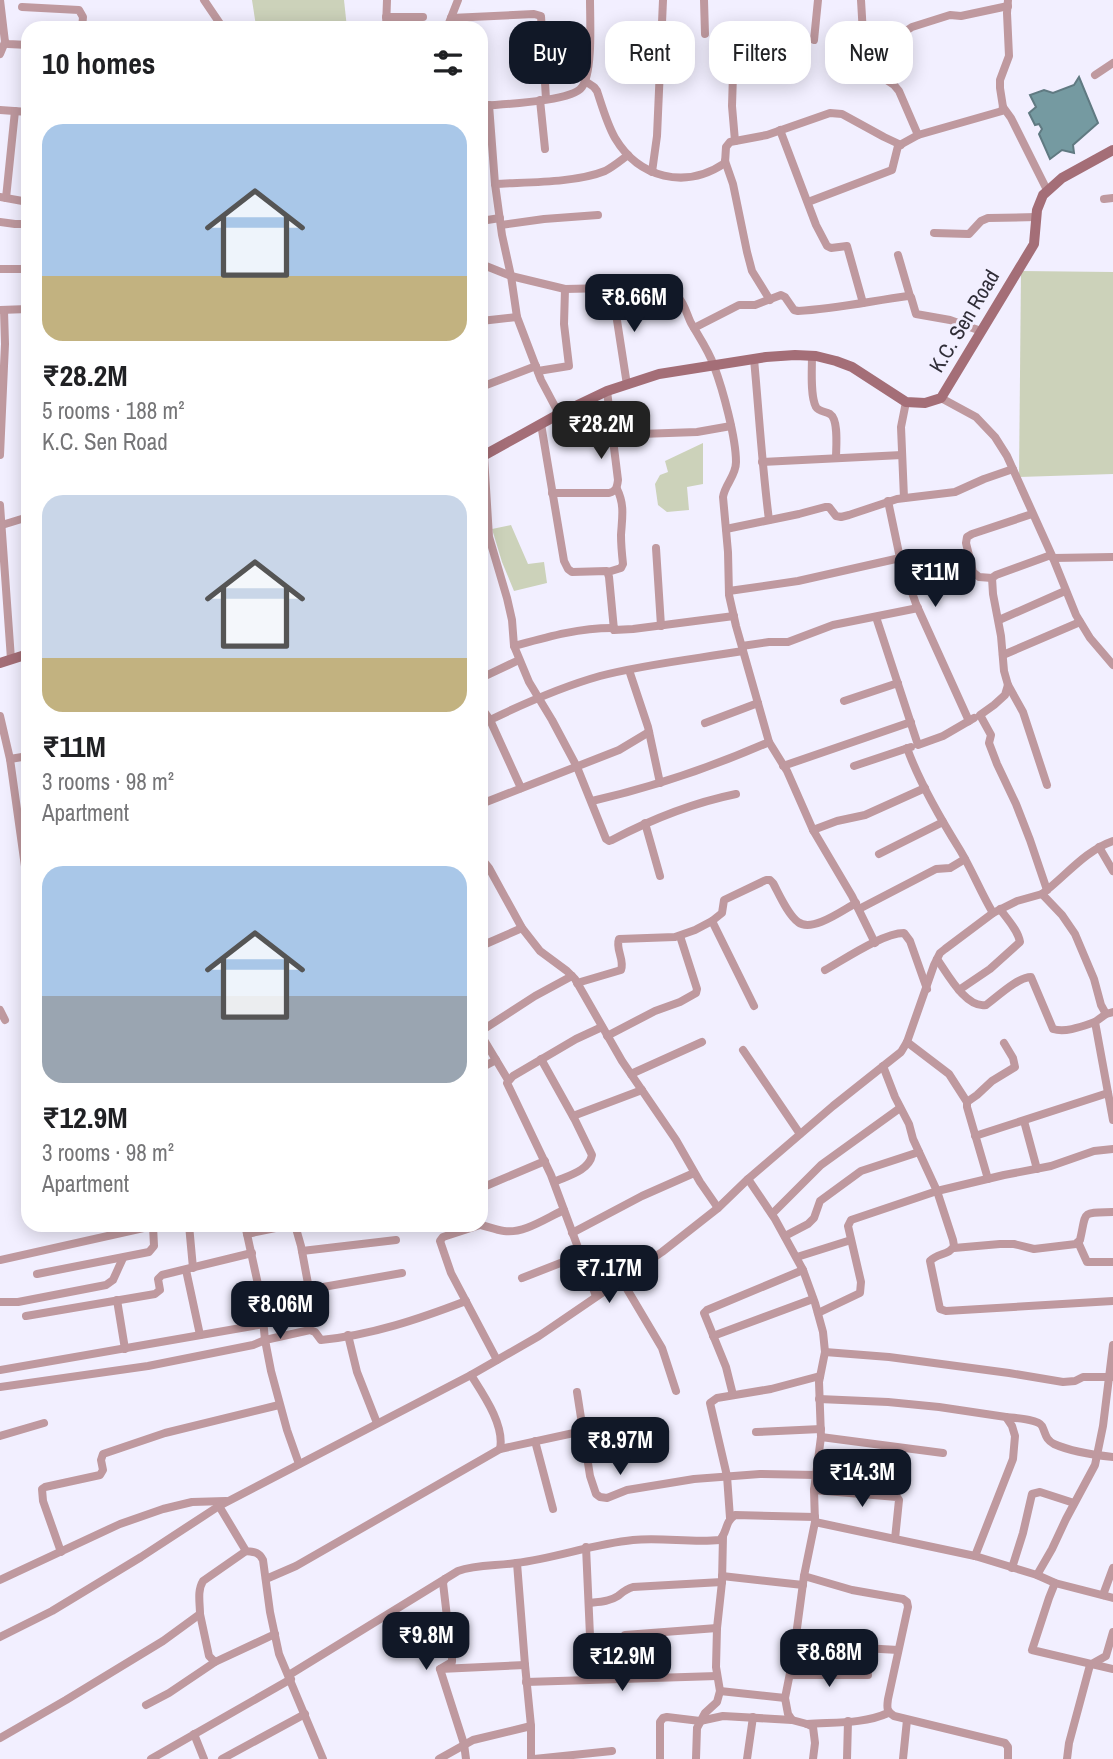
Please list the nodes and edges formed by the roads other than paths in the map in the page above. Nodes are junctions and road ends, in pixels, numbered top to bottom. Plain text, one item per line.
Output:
1 (0, 0) edge
2 (204, 0) edge
3 (387, 0) edge
4 (458, 0) edge
5 (590, 0) edge
6 (663, 0) edge
7 (704, 0) edge
8 (818, 0) edge
9 (861, 0) edge
10 (1008, 3) edge
11 (22, 7) dead end
12 (386, 17) junction
13 (424, 17) dead end
14 (451, 18) junction
15 (83, 21) edge
16 (218, 21) edge
17 (386, 21) edge
18 (450, 21) edge
19 (590, 21) edge
20 (862, 21) edge
21 (913, 26) edge
22 (705, 34) dead end
23 (814, 40) dead end
24 (5, 42) junction
25 (21, 45) edge
26 (0, 54) edge
27 (1113, 63) edge
28 (1095, 75) dead end
29 (584, 84) edge
30 (590, 84) edge
31 (733, 84) edge
32 (892, 84) edge
33 (543, 100) junction
34 (488, 106) edge
35 (1003, 107) junction
36 (0, 110) edge
37 (15, 111) junction
38 (21, 111) edge
39 (488, 128) edge
40 (780, 130) junction
41 (918, 135) junction
42 (735, 141) junction
43 (901, 145) junction
44 (545, 149) dead end
45 (1113, 150) edge
46 (628, 156) junction
47 (725, 161) junction
48 (488, 164) edge
49 (493, 164) junction
50 (652, 172) junction
51 (495, 184) junction
52 (1047, 190) junction
53 (3, 197) edge
54 (21, 201) edge
55 (808, 202) junction
56 (598, 215) dead end
57 (1037, 217) junction
58 (488, 221) edge
59 (500, 221) junction
60 (0, 222) edge
61 (21, 224) edge
62 (934, 233) dead end
63 (898, 255) dead end
64 (488, 267) edge
65 (0, 268) edge
66 (21, 269) edge
67 (511, 276) junction
68 (612, 288) junction
69 (565, 289) junction
70 (910, 296) junction
71 (770, 300) junction
72 (863, 303) junction
73 (21, 309) edge
74 (2, 310) edge
75 (517, 317) junction
76 (488, 320) edge
77 (694, 328) junction
78 (981, 331) junction
79 (812, 356) junction
80 (754, 359) junction
81 (714, 366) junction
82 (537, 368) junction
83 (488, 385) edge
84 (627, 385) junction
85 (607, 391) junction
86 (941, 398) junction
87 (906, 402) junction
88 (559, 414) junction
89 (541, 424) junction
90 (731, 426) junction
91 (612, 435) junction
92 (488, 454) edge
93 (0, 455) edge
94 (902, 456) junction
95 (836, 458) junction
96 (762, 462) junction
97 (1013, 469) junction
98 (617, 489) junction
99 (552, 492) junction
100 (904, 498) junction
101 (888, 501) junction
102 (0, 505) edge
103 (1032, 514) junction
104 (21, 519) edge
105 (769, 520) junction
106 (2, 525) junction
107 (726, 529) junction
108 (488, 547) edge
109 (656, 548) dead end
110 (1052, 556) junction
111 (1113, 557) edge
112 (900, 558) junction
113 (969, 560) junction
114 (2, 568) edge
115 (608, 572) junction
116 (906, 575) junction
117 (992, 578) junction
118 (729, 591) junction
119 (1065, 591) junction
120 (918, 608) junction
121 (734, 616) junction
122 (876, 617) junction
123 (999, 620) junction
124 (1080, 622) junction
125 (661, 625) junction
126 (612, 628) junction
127 (514, 646) junction
128 (742, 649) junction
129 (1003, 655) junction
130 (519, 660) junction
131 (5, 661) edge
132 (1113, 664) edge
133 (629, 670) junction
134 (488, 675) edge
135 (898, 683) junction
136 (1007, 685) junction
137 (539, 697) junction
138 (844, 701) dead end
139 (758, 703) junction
140 (980, 715) junction
141 (0, 716) edge
142 (489, 720) joint
143 (969, 721) junction
144 (911, 722) junction
145 (705, 723) dead end
146 (649, 732) junction
147 (769, 742) junction
148 (918, 745) junction
149 (907, 748) junction
150 (21, 757) edge
151 (10, 759) junction
152 (783, 766) junction
153 (854, 766) dead end
154 (577, 767) junction
155 (660, 783) junction
156 (1047, 786) dead end
157 (521, 788) junction
158 (925, 788) junction
159 (736, 794) dead end
160 (488, 801) edge
161 (592, 801) junction
162 (16, 805) junction
163 (21, 805) edge
164 (943, 822) junction
165 (645, 823) junction
166 (813, 830) junction
167 (21, 834) edge
168 (1113, 841) edge
169 (1099, 847) junction
170 (879, 854) dead end
171 (965, 859) junction
172 (488, 867) edge
173 (1113, 871) edge
174 (660, 876) dead end
175 (1045, 892) junction
176 (857, 906) junction
177 (996, 911) junction
178 (712, 920) junction
179 (522, 928) junction
180 (680, 936) junction
181 (488, 943) edge
182 (875, 943) junction
183 (937, 959) junction
184 (825, 970) dead end
185 (575, 979) junction
186 (927, 989) junction
187 (959, 990) junction
188 (754, 1006) dead end
189 (0, 1010) edge
190 (1110, 1013) edge
191 (5, 1020) dead end
192 (1096, 1022) junction
193 (602, 1027) junction
194 (488, 1028) edge
195 (607, 1036) junction
196 (702, 1042) dead end
197 (907, 1042) junction
198 (1004, 1043) dead end
199 (488, 1046) edge
200 (743, 1050) dead end
201 (541, 1059) junction
202 (496, 1060) junction
203 (488, 1064) edge
204 (883, 1066) junction
205 (631, 1074) junction
206 (508, 1080) junction
207 (642, 1090) junction
208 (1108, 1093) junction
209 (967, 1102) junction
210 (900, 1108) junction
211 (573, 1116) junction
212 (1113, 1120) edge
213 (1024, 1121) junction
214 (800, 1134) junction
215 (975, 1136) junction
216 (1113, 1149) edge
217 (919, 1152) junction
218 (545, 1161) junction
219 (1037, 1169) junction
220 (694, 1173) junction
221 (748, 1179) junction
222 (988, 1179) junction
223 (554, 1182) junction
224 (488, 1185) edge
225 (937, 1191) junction
226 (718, 1208) junction
227 (564, 1210) junction
228 (1113, 1212) edge
229 (772, 1214) junction
230 (488, 1227) edge
231 (128, 1232) edge
232 (155, 1232) edge
233 (189, 1232) edge
234 (247, 1232) edge
235 (295, 1232) edge
236 (458, 1232) edge
237 (572, 1233) junction
238 (785, 1236) junction
239 (396, 1240) dead end
240 (851, 1240) junction
241 (1078, 1242) junction
242 (954, 1248) junction
243 (302, 1251) junction
244 (252, 1254) junction
245 (581, 1255) junction
246 (797, 1257) junction
247 (123, 1258) junction
248 (0, 1260) edge
249 (1113, 1262) edge
250 (189, 1269) junction
251 (803, 1270) junction
252 (402, 1273) dead end
253 (37, 1274) dead end
254 (522, 1278) dead end
255 (621, 1279) junction
256 (309, 1289) junction
257 (596, 1296) junction
258 (261, 1298) junction
259 (813, 1299) junction
260 (117, 1300) junction
261 (466, 1301) junction
262 (1113, 1301) edge
263 (0, 1302) edge
264 (818, 1313) junction
265 (26, 1315) dead end
266 (264, 1324) junction
267 (201, 1335) junction
268 (348, 1335) junction
269 (713, 1336) junction
270 (265, 1340) junction
271 (1113, 1345) edge
272 (125, 1349) junction
273 (825, 1352) junction
274 (497, 1360) junction
275 (0, 1370) edge
276 (471, 1375) junction
277 (820, 1376) junction
278 (1111, 1377) edge
279 (0, 1387) edge
280 (676, 1391) dead end
281 (577, 1392) dead end
282 (733, 1395) junction
283 (819, 1399) junction
284 (279, 1405) junction
285 (1006, 1417) junction
286 (44, 1423) dead end
287 (377, 1423) junction
288 (583, 1431) junction
289 (756, 1432) dead end
290 (821, 1433) junction
291 (0, 1436) edge
292 (535, 1441) junction
293 (500, 1449) junction
294 (943, 1453) dead end
295 (1097, 1455) junction
296 (1113, 1457) edge
297 (299, 1464) junction
298 (816, 1475) junction
299 (727, 1476) junction
300 (814, 1490) junction
301 (230, 1501) junction
302 (1074, 1503) junction
303 (219, 1506) junction
304 (553, 1510) dead end
305 (730, 1518) junction
306 (815, 1519) junction
307 (723, 1536) junction
308 (895, 1539) junction
309 (586, 1547) junction
310 (246, 1551) junction
311 (61, 1552) junction
312 (975, 1556) junction
313 (517, 1563) junction
314 (1012, 1568) junction
315 (1113, 1568) edge
316 (1037, 1575) junction
317 (266, 1579) junction
318 (445, 1579) junction
319 (722, 1579) junction
320 (0, 1580) edge
321 (804, 1581) junction
322 (1055, 1583) junction
323 (1103, 1595) junction
324 (1113, 1598) edge
325 (589, 1603) junction
326 (200, 1614) junction
327 (716, 1628) junction
328 (1113, 1632) edge
329 (275, 1634) junction
330 (625, 1635) dead end
331 (0, 1637) edge
332 (795, 1644) junction
333 (898, 1650) junction
334 (215, 1662) junction
335 (525, 1665) junction
336 (1090, 1665) junction
337 (440, 1669) junction
338 (1113, 1670) edge
339 (790, 1675) junction
340 (868, 1675) dead end
341 (717, 1676) junction
342 (290, 1677) junction
343 (589, 1679) junction
344 (526, 1682) junction
345 (720, 1691) junction
346 (785, 1698) junction
347 (146, 1705) dead end
348 (888, 1713) junction
349 (305, 1714) junction
350 (753, 1717) junction
351 (792, 1720) junction
352 (907, 1720) junction
353 (700, 1721) junction
354 (848, 1721) junction
355 (807, 1724) junction
356 (531, 1726) junction
357 (194, 1734) junction
358 (0, 1738) edge
359 (464, 1744) junction
360 (612, 1751) dead end
361 (322, 1756) edge
362 (155, 1758) edge
363 (204, 1759) edge
364 (222, 1759) edge
365 (312, 1759) edge
366 (439, 1759) edge
367 (466, 1759) edge
368 (532, 1759) edge
369 (660, 1759) edge
370 (696, 1759) edge
371 (747, 1759) edge
372 (813, 1759) edge
373 (847, 1759) edge
374 (903, 1759) edge
375 (1008, 1759) edge
376 (1067, 1759) edge

1 - 24 street
2 - 16 street
3 - 12 street
4 - 14 street
5 - 19 street
6 - 50 street
7 - 22 street
8 - 23 street
9 - 20 street
10 - 21 street
10 - 35 street
11 - 15 street
12 - 13 street
12 - 17 street
14 - 18 street
14 - 33 street
24 - 25 street
24 - 26 street
27 - 28 street
29 - 33 street
30 - 46 street
31 - 42 street
32 - 41 street
33 - 34 street
33 - 44 street
35 - 41 street
35 - 52 street
36 - 37 street
37 - 38 street
37 - 53 street
39 - 49 street
40 - 42 street
40 - 43 street
40 - 55 street
41 - 43 street
42 - 47 street
43 - 55 street
45 - 52 street
46 - 50 street
46 - 51 street
47 - 50 street
47 - 71 street
48 - 49 street
49 - 51 street
51 - 59 street
52 - 57 street, K.C. Sen Road
53 - 54 street
55 - 72 street
56 - 59 street
57 - 62 street
57 - 78 street, K.C. Sen Road
58 - 59 street
59 - 67 street
60 - 61 street
63 - 70 street
64 - 67 street
65 - 66 street
67 - 69 street
67 - 75 street
68 - 69 street
68 - 77 street
68 - 84 street
69 - 82 street
70 - 72 street
70 - 78 street
71 - 72 street
71 - 77 street
73 - 74 street
74 - 93 street
75 - 76 street
75 - 82 street
77 - 81 street
78 - 86 street, K.C. Sen Road
79 - 80 street
79 - 87 street
79 - 95 street
80 - 81 street
80 - 96 street
81 - 84 street
81 - 90 street
82 - 83 street
82 - 88 street
84 - 85 street
85 - 88 street
85 - 91 street
86 - 87 street, K.C. Sen Road
86 - 97 street
87 - 94 street
88 - 89 street
89 - 92 street
89 - 99 street
90 - 91 street
90 - 107 street
91 - 98 street
94 - 95 street
94 - 100 street
95 - 96 street
96 - 105 street
97 - 100 street
97 - 103 street
98 - 99 street
98 - 115 street
99 - 115 street
100 - 101 street
101 - 105 street
101 - 112 street
102 - 106 street
103 - 110 street
103 - 113 street
104 - 106 street
105 - 107 street
106 - 114 street
107 - 118 street
108 - 127 street
109 - 125 street
110 - 111 street
110 - 117 street
110 - 119 street
112 - 116 street
112 - 118 street
113 - 116 street
113 - 117 street
114 - 131 street
115 - 126 street
116 - 120 street
117 - 123 street
118 - 121 street
119 - 123 street
119 - 124 street
120 - 122 street
120 - 143 street
121 - 125 street
121 - 128 street
122 - 128 street
122 - 135 street
123 - 129 street
124 - 129 street
124 - 132 street
125 - 126 street
126 - 127 street
127 - 130 street
128 - 133 street
128 - 139 street
129 - 136 street
130 - 134 street
130 - 137 street
133 - 137 street
133 - 146 street
135 - 138 street
135 - 144 street
136 - 140 street
136 - 156 street
137 - 142 street
137 - 154 street
139 - 145 street
139 - 147 street
140 - 143 street
140 - 175 street
141 - 151 street
142 - 157 street
143 - 148 street
144 - 148 street
144 - 152 street
146 - 154 street
146 - 155 street
147 - 152 street
147 - 155 street
148 - 149 street
149 - 153 street
149 - 158 street
150 - 151 street
151 - 162 street
152 - 166 street
154 - 157 street
154 - 161 street
155 - 161 street
157 - 160 street
158 - 164 street
158 - 166 street
159 - 165 street
161 - 165 street
162 - 163 street
162 - 167 street
164 - 170 street
164 - 171 street
165 - 174 street
166 - 176 street
168 - 169 street
169 - 173 street
169 - 175 street
171 - 176 street
171 - 177 street
172 - 179 street
175 - 177 street
175 - 190 street
176 - 178 street
176 - 182 street
177 - 183 street
177 - 187 street
178 - 180 street
178 - 188 street
179 - 181 street
179 - 185 street
180 - 185 street
180 - 195 street
182 - 184 street
182 - 186 street
183 - 186 street
183 - 187 street
185 - 193 street
185 - 194 street
186 - 197 street
187 - 192 street
189 - 191 street
190 - 192 street
192 - 208 street
193 - 195 street
193 - 201 street
195 - 205 street
196 - 205 street
197 - 204 street
197 - 209 street
198 - 209 street
199 - 202 street
200 - 214 street
201 - 206 street
201 - 211 street
202 - 203 street
202 - 206 street
204 - 210 street
204 - 214 street
205 - 207 street
206 - 218 street
207 - 211 street
207 - 220 street
208 - 212 street
208 - 213 street
209 - 215 street
210 - 217 street
210 - 229 street
211 - 223 street
213 - 215 street
213 - 219 street
214 - 221 street
215 - 222 street
216 - 219 street
217 - 225 street
217 - 238 street
218 - 223 street
218 - 224 street
219 - 222 street
220 - 226 street
220 - 237 street
221 - 226 street
221 - 229 street
222 - 225 street
223 - 227 street
225 - 240 street
225 - 242 street
226 - 255 street
227 - 230 street
227 - 237 street
228 - 241 street
229 - 238 street
231 - 248 street
232 - 247 street
233 - 250 street
234 - 244 street
235 - 243 street
236 - 261 street
237 - 245 street
238 - 246 street
239 - 243 street
240 - 246 street
240 - 264 street
241 - 242 street
241 - 249 street
242 - 262 street
243 - 256 street
244 - 250 street
244 - 258 street
245 - 254 street
245 - 257 street
246 - 251 street
247 - 253 street
247 - 263 street
250 - 260 street
250 - 267 street
251 - 259 street
251 - 269 street
252 - 256 street
255 - 257 street
255 - 280 street
256 - 258 street
257 - 274 street
258 - 266 street
259 - 264 street
259 - 269 street
260 - 265 street
260 - 272 street
261 - 268 street
261 - 274 street
264 - 273 street
266 - 267 street
266 - 270 street
267 - 272 street
268 - 270 street
268 - 287 street
269 - 282 street
270 - 279 street
270 - 284 street
271 - 278 street
272 - 275 street
273 - 277 street
273 - 278 street
274 - 276 street
276 - 287 street
276 - 293 street
277 - 282 street
277 - 283 street
278 - 295 street
281 - 288 street
282 - 299 street
283 - 285 street
283 - 290 street
284 - 297 street
284 - 311 street
285 - 295 street
285 - 312 street
286 - 291 street
287 - 297 street
288 - 292 street
288 - 299 street
289 - 290 street
290 - 294 street
290 - 298 street
292 - 293 street
292 - 304 street
293 - 317 street
295 - 296 street
295 - 302 street
297 - 301 street
298 - 299 street
298 - 300 street
299 - 305 street
300 - 306 street
300 - 308 street
301 - 303 street
301 - 311 street
302 - 314 street
302 - 316 street
303 - 310 street
303 - 331 street
305 - 306 street
305 - 307 street
306 - 308 street
306 - 321 street
307 - 309 street
307 - 319 street
308 - 312 street
309 - 313 street
309 - 325 street
310 - 317 street
310 - 326 street
311 - 320 street
312 - 314 street
313 - 318 street
313 - 335 street
314 - 316 street
315 - 323 street
316 - 322 street
317 - 329 street
318 - 337 street
318 - 342 street
319 - 321 street
319 - 325 street
319 - 327 street
321 - 332 street
321 - 333 street
322 - 323 street
322 - 336 street
323 - 324 street
325 - 343 street
326 - 334 street
326 - 358 street
327 - 330 street
327 - 341 street
328 - 336 street
329 - 334 street
329 - 342 street
332 - 333 street
332 - 339 street
333 - 348 street
334 - 347 street
335 - 337 street
335 - 344 street
336 - 338 street
336 - 376 street
337 - 359 street
339 - 340 street
339 - 346 street
341 - 343 street
341 - 345 street
342 - 349 street
342 - 357 street
343 - 344 street
344 - 356 street
345 - 346 street
345 - 353 street
346 - 351 street
348 - 352 street
348 - 354 street
349 - 361 street
349 - 364 street
350 - 351 street
350 - 353 street
350 - 371 street
351 - 355 street
352 - 374 street
352 - 375 street
353 - 369 street
353 - 370 street
354 - 355 street
354 - 373 street
355 - 372 street
356 - 359 street
356 - 368 street
357 - 362 street
357 - 363 street
359 - 366 street
359 - 367 street
360 - 368 street
361 - 365 street

